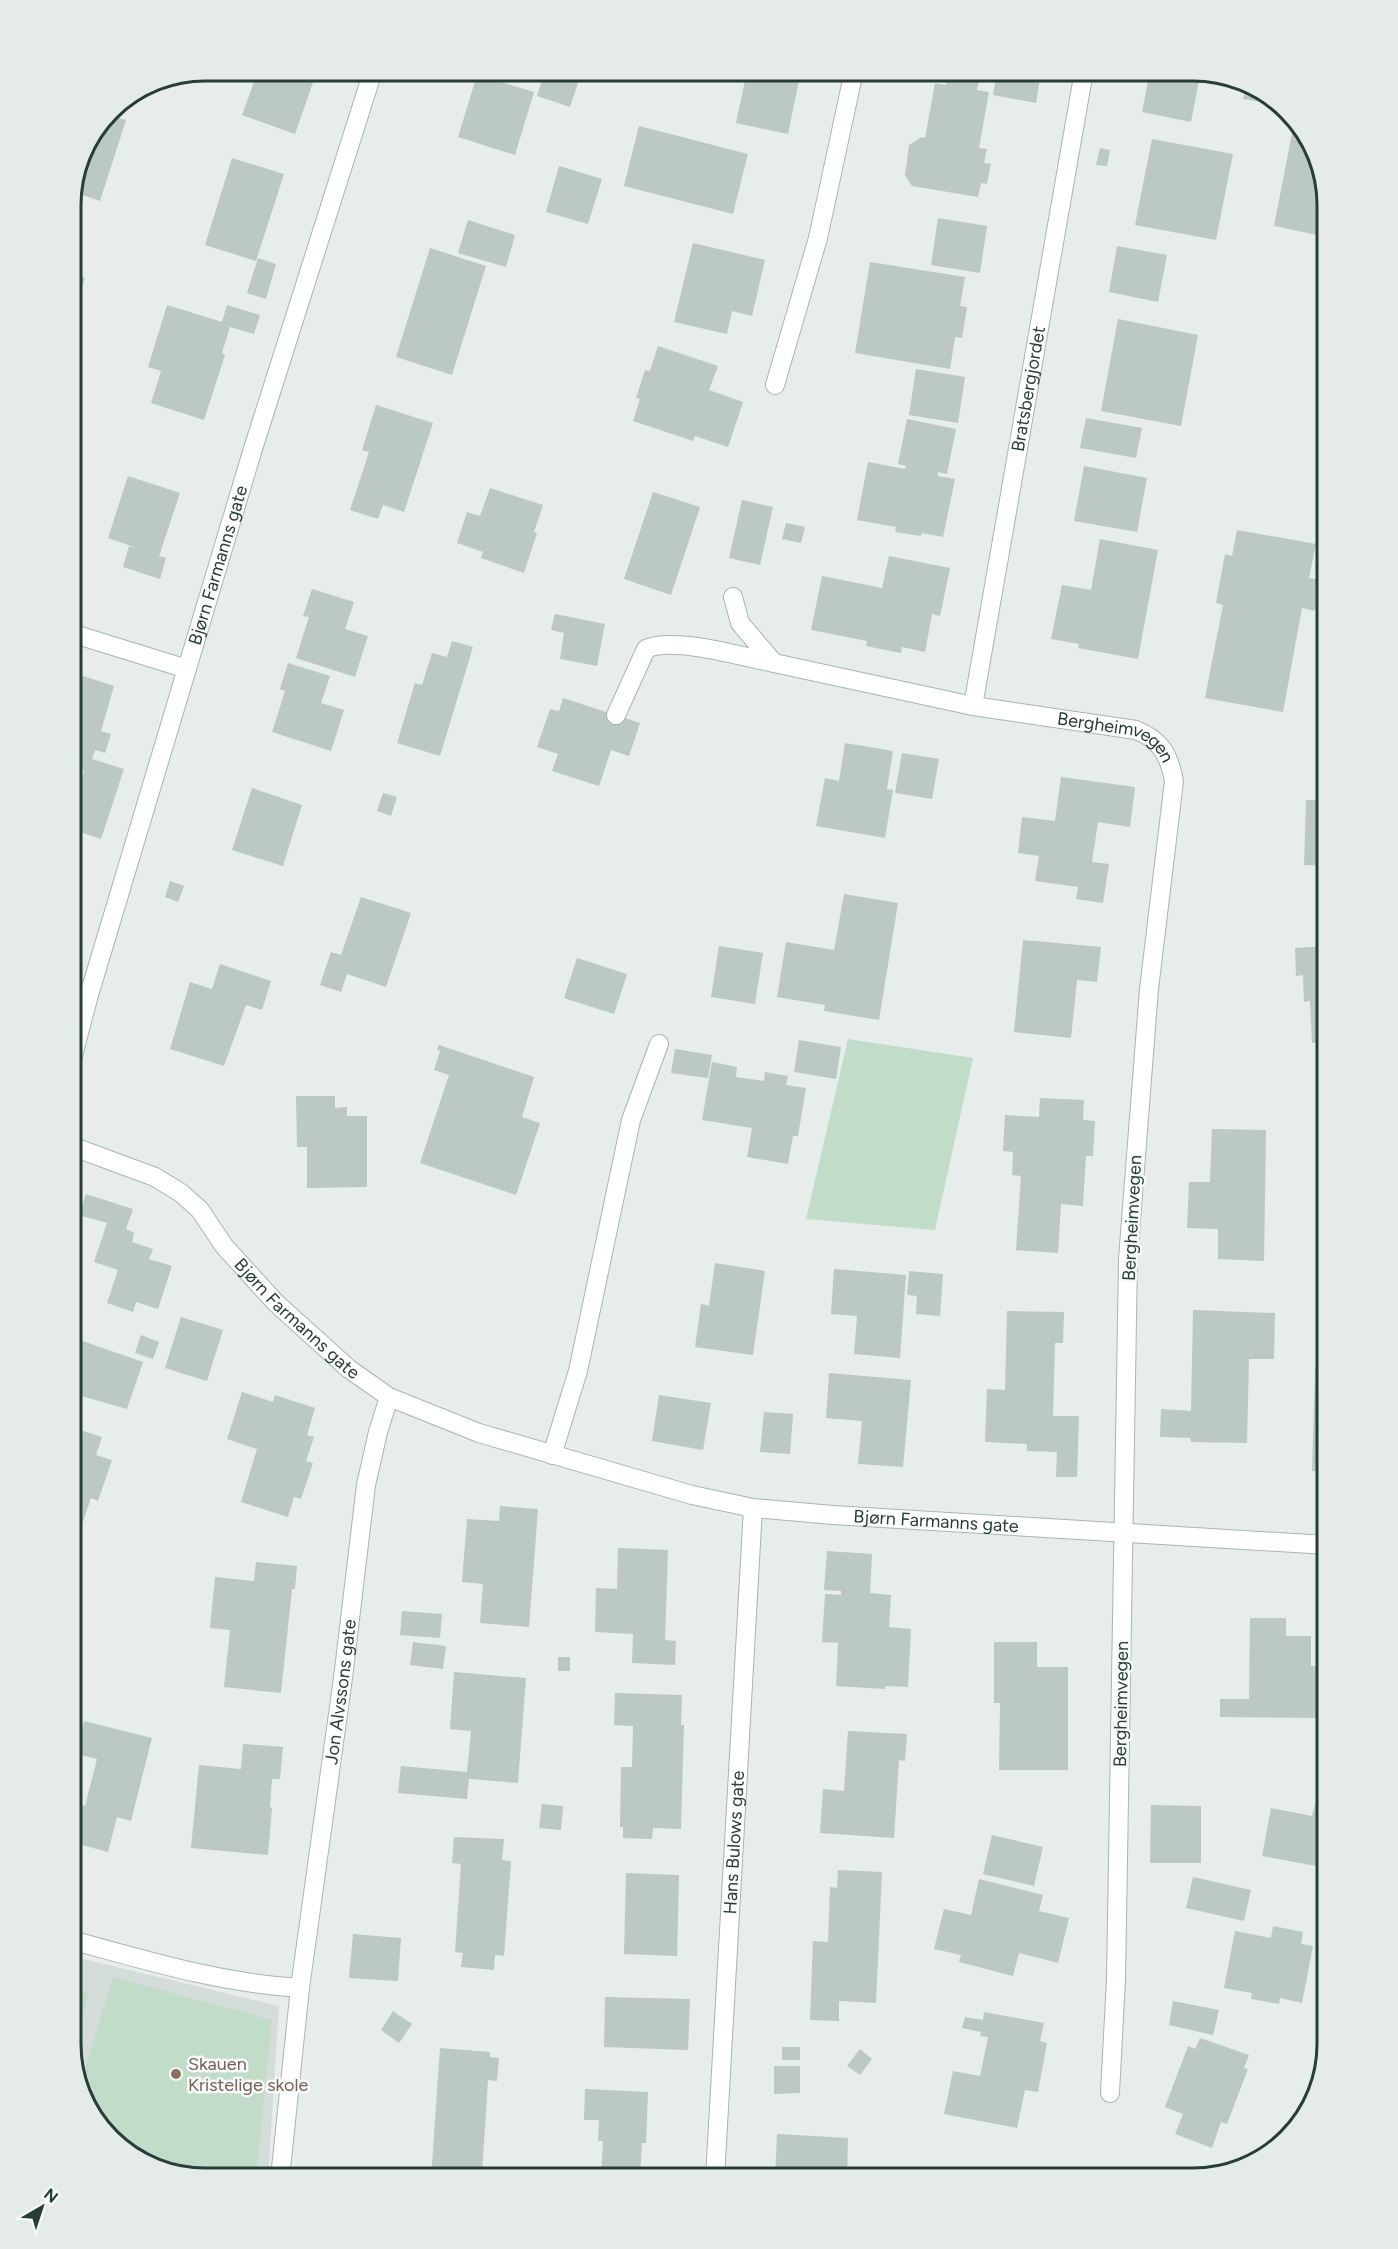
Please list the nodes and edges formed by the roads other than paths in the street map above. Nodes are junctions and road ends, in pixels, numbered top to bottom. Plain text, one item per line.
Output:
1 (370, 81) edge
2 (852, 81) edge
3 (1082, 81) edge
4 (775, 385) dead end
5 (733, 597) dead end
6 (81, 636) edge
7 (774, 663) junction
8 (187, 669) junction
9 (973, 706) junction
10 (616, 714) dead end
11 (81, 1025) edge
12 (659, 1044) dead end
13 (81, 1150) edge
14 (389, 1397) junction
15 (552, 1455) junction
16 (753, 1508) junction
17 (1124, 1534) junction
18 (1317, 1544) edge
19 (81, 1943) edge
20 (300, 1988) junction
21 (1110, 2093) dead end
22 (281, 2168) edge
23 (716, 2168) edge

1 - 8 street, Bjørn Farmanns gate
2 - 4 street
3 - 9 street, Bratsbergjordet
5 - 7 street
6 - 8 street
7 - 9 street, Bergheimvegen
7 - 10 street, Bergheimvegen
8 - 11 street, Bjørn Farmanns gate
9 - 17 street, Bergheimvegen
12 - 15 street
13 - 14 street, Bjørn Farmanns gate
14 - 15 street, Bjørn Farmanns gate
14 - 20 street, Jon Alvssons gate
15 - 16 street, Bjørn Farmanns gate
16 - 17 street, Bjørn Farmanns gate
16 - 23 street, Hans Bulows gate
17 - 18 street, Bjørn Farmanns gate
17 - 21 street, Bergheimvegen
19 - 20 street
20 - 22 street, Jon Alvssons gate

